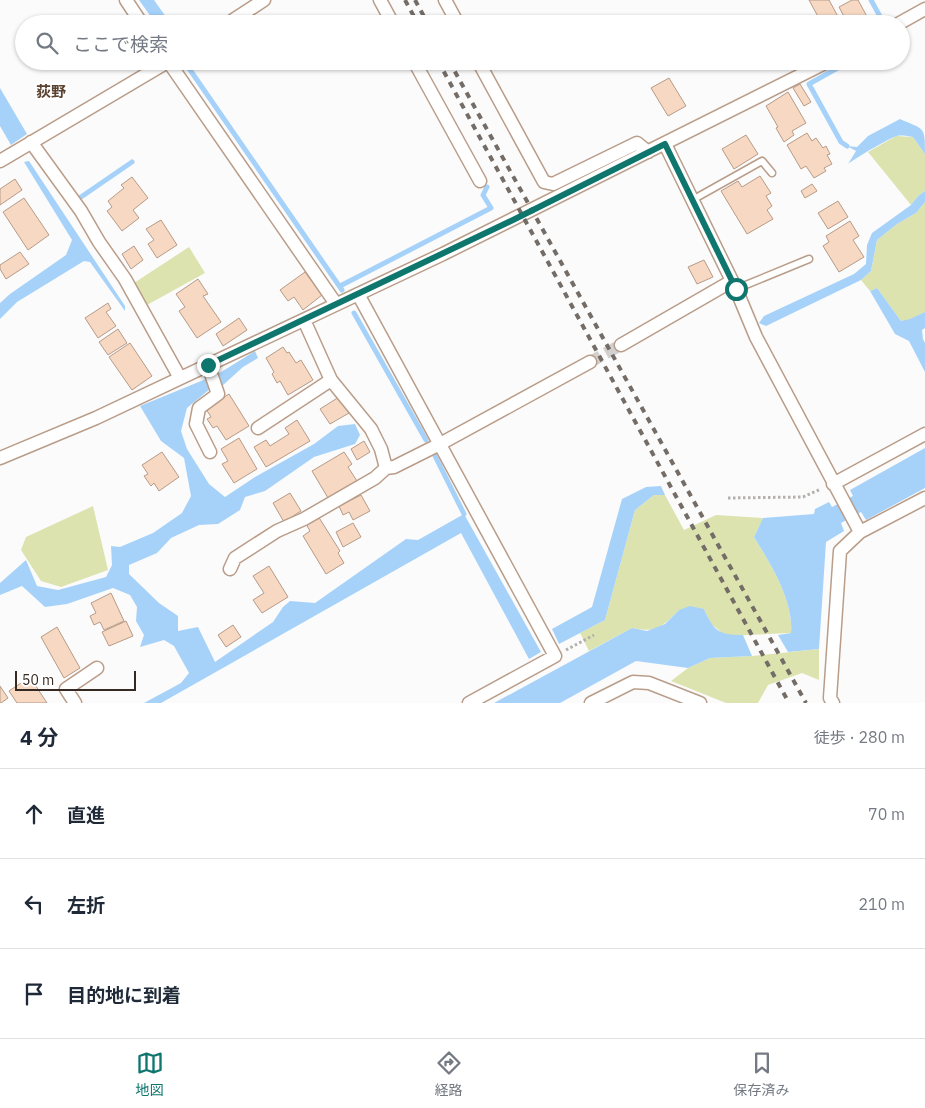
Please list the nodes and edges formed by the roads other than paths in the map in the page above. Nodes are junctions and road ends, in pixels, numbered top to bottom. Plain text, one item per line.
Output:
1 (126, 0) edge
2 (264, 0) edge
3 (380, 0) edge
4 (445, 0) edge
5 (925, 9) edge
6 (136, 15) edge
7 (242, 15) edge
8 (389, 15) edge
9 (453, 15) edge
10 (910, 17) edge
11 (154, 70) edge
12 (175, 70) edge
13 (419, 70) edge
14 (483, 70) edge
15 (811, 70) edge
16 (31, 142) junction
17 (665, 144) junction
18 (648, 152) junction
19 (0, 161) edge
20 (772, 173) dead end
21 (480, 181) dead end
22 (694, 199) junction
23 (809, 259) dead end
24 (734, 285) junction
25 (358, 294) junction
26 (336, 304) junction
27 (304, 320) junction
28 (621, 345) tunnel mouth
29 (590, 362) tunnel mouth
30 (208, 365) junction
31 (180, 378) junction
32 (331, 380) junction
33 (258, 428) dead end
34 (925, 434) edge
35 (440, 444) junction
36 (210, 452) dead end
37 (0, 458) edge
38 (386, 468) junction
39 (833, 484) junction
40 (925, 498) edge
41 (857, 527) junction
42 (230, 568) dead end
43 (97, 668) dead end
44 (75, 703) edge
45 (469, 703) edge
46 (591, 703) edge
47 (700, 703) edge
48 (833, 703) edge

1 - 6 street
2 - 7 street
3 - 8 street
4 - 9 street
5 - 10 street
11 - 16 street
12 - 26 street
13 - 21 street
14 - 18 street
15 - 17 street
16 - 19 street
16 - 31 street
17 - 18 street
17 - 22 street
18 - 25 street
20 - 22 lane
22 - 24 street
23 - 24 lane
24 - 28 street
24 - 39 street
25 - 26 street
25 - 35 street
26 - 27 street
27 - 30 street
27 - 32 street
29 - 35 street
30 - 31 street
30 - 36 street
31 - 37 street
32 - 33 street
32 - 38 street
34 - 39 street
35 - 38 street
35 - 45 street
38 - 42 street
39 - 41 street
40 - 41 street
41 - 48 street
43 - 44 street
46 - 47 street

